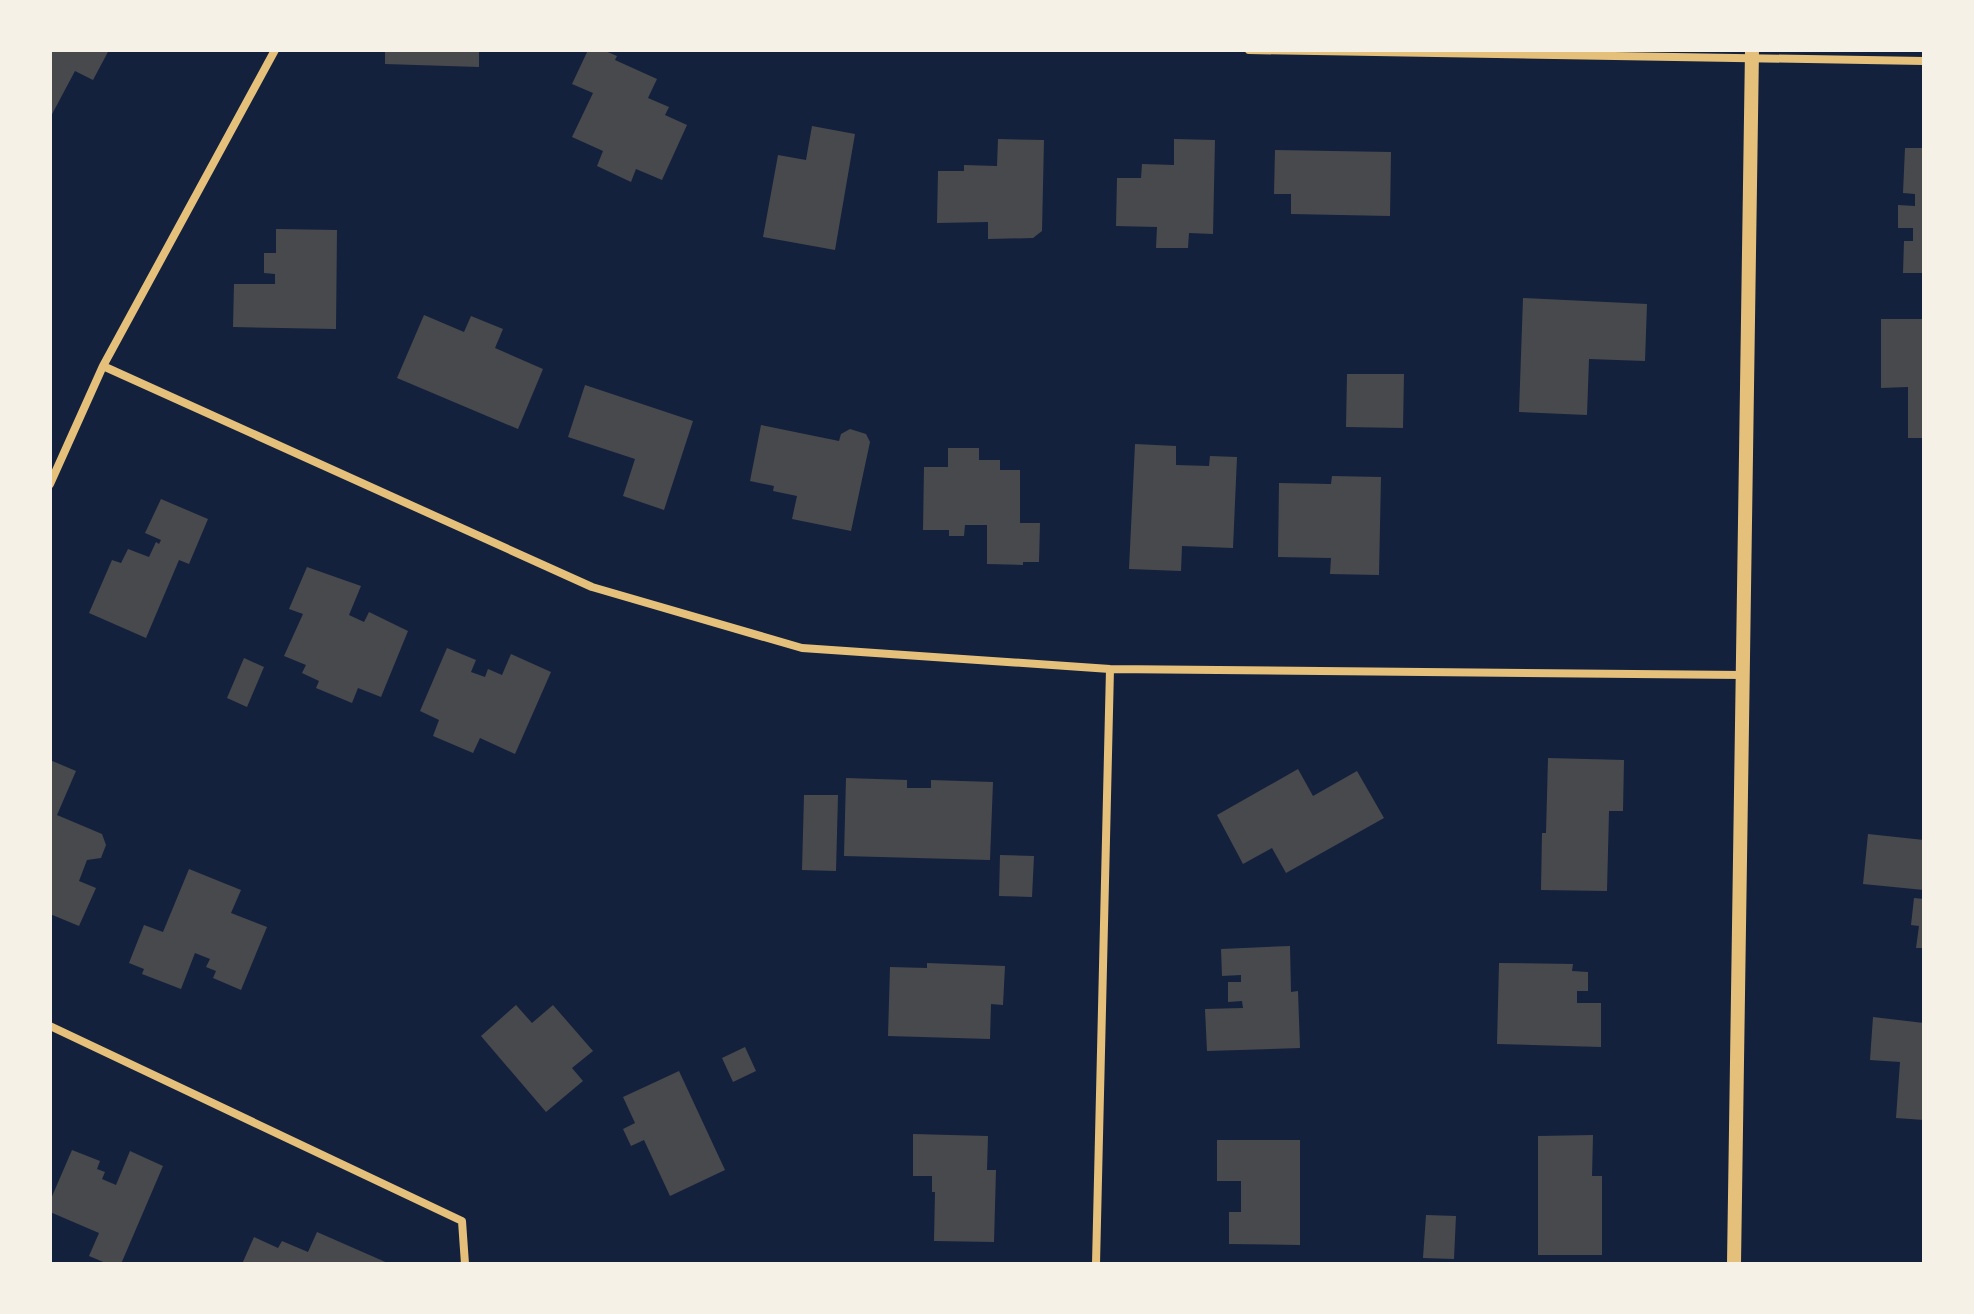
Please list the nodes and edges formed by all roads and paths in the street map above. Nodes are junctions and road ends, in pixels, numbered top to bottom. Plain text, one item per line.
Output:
1 (275, 50) edge
2 (1249, 50) edge
3 (1752, 54) edge
4 (1924, 61) edge
5 (103, 366) junction
6 (50, 484) edge
7 (1110, 669) junction
8 (1744, 675) junction
9 (50, 1026) edge
10 (465, 1264) edge
11 (1096, 1264) edge
12 (1734, 1264) edge

1 - 5 street
2 - 3 street
3 - 4 street
3 - 8 street
5 - 6 street
5 - 7 street
7 - 8 street
7 - 11 street
8 - 12 street
9 - 10 street

